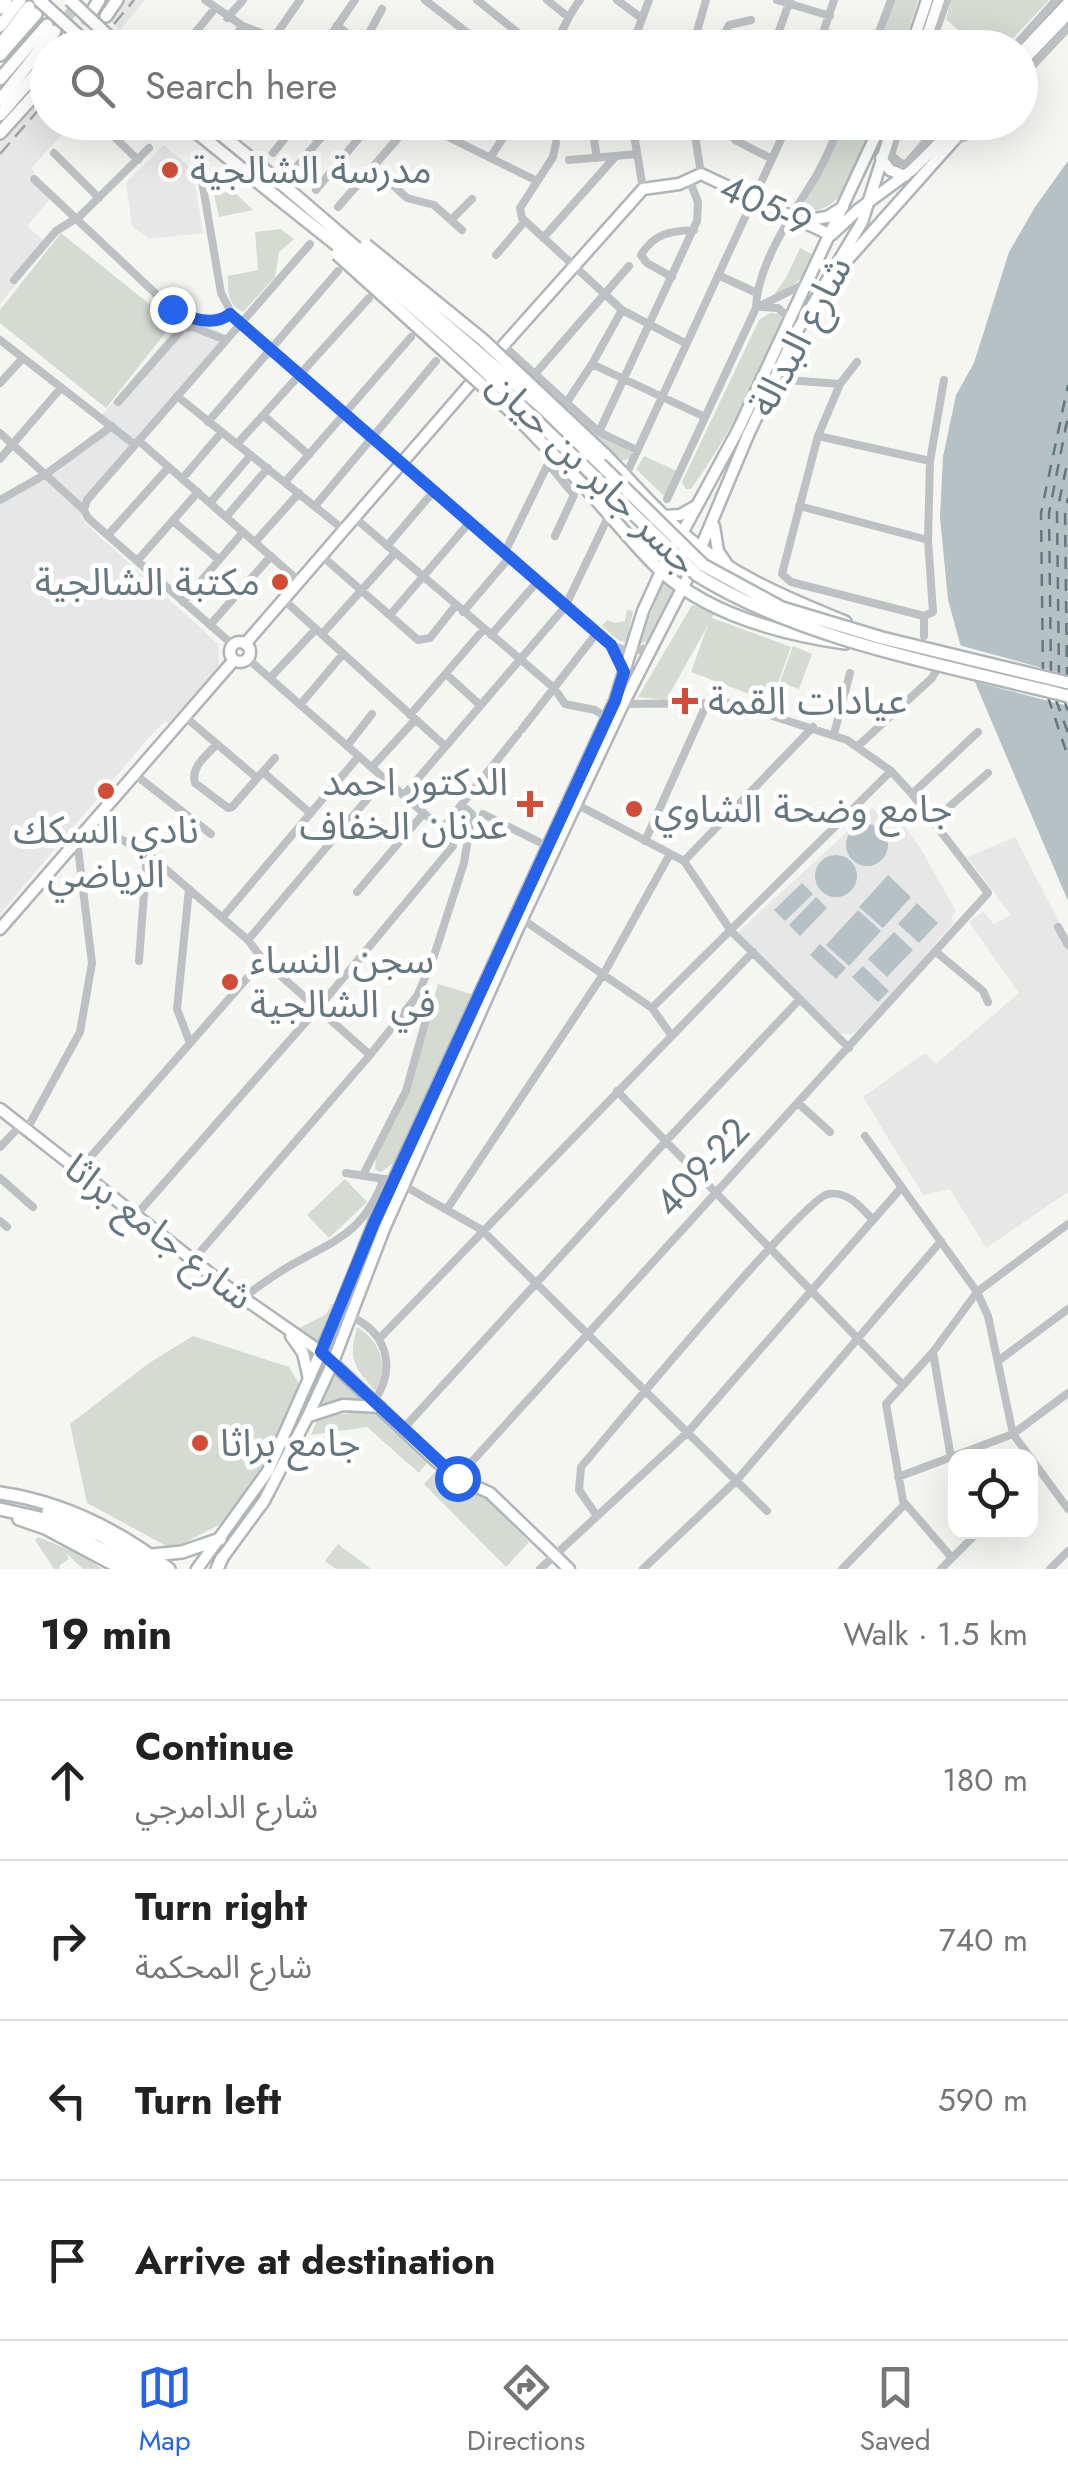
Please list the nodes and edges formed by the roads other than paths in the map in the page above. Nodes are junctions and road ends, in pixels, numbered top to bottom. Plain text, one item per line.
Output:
1 (6, 0) edge
2 (70, 0) edge
3 (99, 0) edge
4 (116, 0) edge
5 (205, 0) edge
6 (243, 0) edge
7 (300, 0) edge
8 (356, 0) edge
9 (425, 0) edge
10 (477, 0) edge
11 (547, 0) edge
12 (580, 0) edge
13 (617, 0) edge
14 (648, 0) edge
15 (706, 0) edge
16 (778, 0) edge
17 (834, 0) edge
18 (890, 0) edge
19 (928, 0) edge
20 (943, 0) edge
21 (1056, 0) edge
22 (790, 2) edge
23 (1068, 3) edge
24 (31, 5) edge
25 (0, 8) edge
26 (216, 8) junction
27 (382, 9) dead end
28 (1068, 14) edge
29 (106, 16) dead end
30 (568, 16) junction
31 (830, 16) junction
32 (640, 17) junction
33 (88, 18) junction
34 (228, 18) junction
35 (751, 20) dead end
36 (337, 25) junction
37 (0, 26) edge
38 (243, 26) junction
39 (1068, 28) edge
40 (70, 30) edge
41 (101, 30) edge
42 (198, 30) edge
43 (240, 30) edge
44 (256, 30) edge
45 (280, 30) edge
46 (334, 30) edge
47 (343, 30) edge
48 (370, 30) edge
49 (464, 30) edge
50 (514, 30) edge
51 (564, 30) edge
52 (636, 30) edge
53 (698, 30) edge
54 (727, 30) edge
55 (780, 30) edge
56 (825, 30) edge
57 (879, 30) edge
58 (917, 30) edge
59 (933, 30) edge
60 (1029, 30) edge
61 (1038, 35) edge
62 (0, 44) edge
63 (1038, 45) edge
64 (30, 49) edge
65 (0, 55) edge
66 (30, 58) edge
67 (1038, 60) edge
68 (0, 79) edge
69 (30, 81) edge
70 (0, 100) edge
71 (30, 100) edge
72 (0, 115) edge
73 (0, 133) edge
74 (117, 140) edge
75 (209, 140) edge
76 (225, 140) edge
77 (283, 140) edge
78 (319, 140) edge
79 (357, 140) edge
80 (398, 140) edge
81 (454, 140) edge
82 (502, 140) edge
83 (594, 140) edge
84 (635, 140) edge
85 (696, 140) edge
86 (735, 140) edge
87 (781, 140) edge
88 (832, 140) edge
89 (874, 140) edge
90 (890, 140) edge
91 (894, 140) edge
92 (927, 140) edge
93 (950, 140) edge
94 (950, 140) edge
95 (556, 143) dead end
96 (150, 148) dead end
97 (54, 153) dead end
98 (273, 153) dead end
99 (637, 154) junction
100 (615, 157) junction
101 (490, 158) junction
102 (597, 158) junction
103 (881, 158) junction
104 (772, 159) junction
105 (138, 160) junction
106 (569, 160) dead end
107 (373, 167) junction
108 (200, 169) dead end
109 (294, 170) dead end
110 (701, 174) junction
111 (906, 176) junction
112 (34, 179) dead end
113 (689, 179) junction
114 (537, 181) junction
115 (643, 188) junction
116 (316, 190) dead end
117 (284, 195) junction
118 (99, 198) junction
119 (753, 198) junction
120 (472, 199) dead end
121 (868, 201) junction
122 (338, 206) dead end
123 (844, 206) junction
124 (789, 215) junction
125 (522, 217) junction
126 (75, 219) junction
127 (450, 220) junction
128 (802, 221) junction
129 (462, 230) dead end
130 (694, 230) junction
131 (831, 235) junction
132 (543, 238) junction
133 (310, 244) dead end
134 (496, 255) dead end
135 (629, 266) dead end
136 (574, 267) junction
137 (338, 271) dead end
138 (718, 275) junction
139 (672, 277) junction
140 (830, 279) junction
141 (14, 280) dead end
142 (808, 281) junction
143 (756, 294) junction
144 (604, 295) junction
145 (369, 298) dead end
146 (756, 308) junction
147 (622, 310) junction
148 (230, 314) junction
149 (790, 320) junction
150 (240, 324) junction
151 (650, 324) junction
152 (410, 337) dead end
153 (0, 340) edge
154 (226, 340) junction
155 (685, 343) junction
156 (504, 346) junction
157 (270, 351) junction
158 (494, 357) dead end
159 (22, 358) junction
160 (436, 361) dead end
161 (857, 362) dead end
162 (592, 364) junction
163 (478, 374) dead end
164 (535, 374) junction
165 (298, 376) junction
166 (626, 380) junction
167 (774, 380) junction
168 (944, 380) dead end
169 (0, 383) edge
170 (840, 384) junction
171 (60, 389) junction
172 (177, 396) junction
173 (662, 397) junction
174 (118, 402) dead end
175 (566, 402) junction
176 (263, 415) junction
177 (344, 415) junction
178 (705, 417) junction
179 (208, 422) junction
180 (112, 426) junction
181 (0, 432) edge
182 (221, 432) junction
183 (600, 432) junction
184 (818, 436) junction
185 (371, 438) junction
186 (137, 443) junction
187 (236, 444) junction
188 (14, 445) junction
189 (638, 450) junction
190 (251, 455) junction
191 (309, 455) junction
192 (0, 459) edge
193 (930, 461) junction
194 (401, 464) junction
195 (169, 467) junction
196 (268, 468) junction
197 (46, 474) junction
198 (626, 476) junction
199 (182, 479) junction
200 (286, 482) junction
201 (198, 492) junction
202 (433, 492) junction
203 (299, 493) junction
204 (667, 499) dead end
205 (0, 500) edge
206 (701, 502) junction
207 (210, 503) junction
208 (315, 506) junction
209 (798, 506) junction
210 (84, 510) junction
211 (610, 513) junction
212 (714, 514) junction
213 (664, 516) junction
214 (226, 517) junction
215 (354, 518) junction
216 (173, 521) junction
217 (469, 523) junction
218 (344, 530) junction
219 (243, 532) junction
220 (108, 535) junction
221 (681, 535) junction
222 (555, 536) dead end
223 (928, 540) junction
224 (255, 542) junction
225 (387, 546) junction
226 (700, 551) junction
227 (395, 553) junction
228 (271, 556) junction
229 (322, 556) junction
230 (507, 556) junction
231 (668, 556) dead end
232 (219, 560) junction
233 (137, 561) junction
234 (728, 566) junction
235 (660, 570) junction
236 (422, 576) junction
237 (687, 581) junction
238 (299, 582) junction
239 (537, 582) junction
240 (361, 590) junction
241 (284, 600) junction
242 (184, 602) junction
243 (566, 607) junction
244 (460, 608) junction
245 (390, 615) junction
246 (924, 616) junction
247 (210, 625) junction
248 (319, 632) junction
249 (487, 632) junction
250 (596, 634) junction
251 (924, 636) dead end
252 (881, 643) junction
253 (654, 644) junction
254 (239, 645) junction
255 (611, 645) junction
256 (631, 652) junction
257 (343, 654) junction
258 (248, 658) junction
259 (234, 660) junction
260 (520, 660) junction
261 (936, 671) dead end
262 (624, 672) junction
263 (850, 672) dead end
264 (446, 674) junction
265 (270, 678) junction
266 (1068, 683) edge
267 (554, 688) junction
268 (1068, 696) edge
269 (300, 704) junction
270 (480, 704) junction
271 (623, 704) junction
272 (707, 704) junction
273 (372, 714) dead end
274 (184, 716) junction
275 (413, 718) junction
276 (607, 718) junction
277 (813, 727) junction
278 (978, 732) dead end
279 (834, 734) junction
280 (217, 744) junction
281 (347, 746) junction
282 (445, 746) junction
283 (858, 746) junction
284 (359, 756) junction
285 (275, 758) dead end
286 (372, 768) junction
287 (891, 771) junction
288 (133, 773) junction
289 (988, 773) dead end
290 (260, 775) junction
291 (384, 778) junction
292 (912, 794) junction
293 (404, 795) junction
294 (576, 804) junction
295 (462, 805) junction
296 (424, 813) junction
297 (310, 814) junction
298 (484, 814) dead end
299 (934, 820) junction
300 (90, 824) junction
301 (442, 829) junction
302 (211, 834) dead end
303 (77, 840) junction
304 (645, 842) junction
305 (453, 846) junction
306 (547, 846) junction
307 (466, 851) junction
308 (147, 853) junction
309 (670, 854) junction
310 (684, 861) junction
311 (189, 889) junction
312 (357, 892) dead end
313 (222, 918) junction
314 (522, 919) junction
315 (1058, 927) dead end
316 (0, 928) edge
317 (731, 932) junction
318 (248, 940) junction
319 (1068, 945) edge
320 (753, 952) junction
321 (936, 952) junction
322 (263, 960) junction
323 (139, 961) dead end
324 (604, 973) junction
325 (800, 999) junction
326 (988, 1002) dead end
327 (319, 1007) junction
328 (429, 1008) dead end
329 (652, 1008) junction
330 (671, 1035) junction
331 (190, 1043) junction
332 (849, 1048) junction
333 (370, 1055) junction
334 (617, 1091) junction
335 (798, 1103) junction
336 (0, 1109) edge
337 (24, 1127) junction
338 (830, 1132) dead end
339 (866, 1136) dead end
340 (666, 1141) junction
341 (0, 1147) edge
342 (79, 1170) junction
343 (346, 1173) dead end
344 (364, 1175) junction
345 (0, 1178) edge
346 (394, 1181) junction
347 (901, 1188) junction
348 (716, 1192) junction
349 (33, 1208) dead end
350 (448, 1209) junction
351 (137, 1214) junction
352 (872, 1219) junction
353 (1068, 1224) edge
354 (482, 1230) junction
355 (941, 1241) junction
356 (770, 1248) junction
357 (194, 1258) junction
358 (536, 1284) junction
359 (812, 1291) junction
360 (977, 1292) junction
361 (242, 1298) junction
362 (1068, 1309) edge
363 (349, 1316) junction
364 (284, 1328) junction
365 (588, 1333) junction
366 (380, 1338) junction
367 (857, 1338) junction
368 (321, 1352) junction
369 (933, 1352) junction
370 (998, 1361) junction
371 (332, 1362) junction
372 (309, 1380) junction
373 (902, 1384) junction
374 (645, 1392) junction
375 (1068, 1393) edge
376 (377, 1404) junction
377 (308, 1416) junction
378 (404, 1429) junction
379 (688, 1432) junction
380 (1013, 1434) junction
381 (949, 1449) edge
382 (974, 1449) edge
383 (948, 1459) edge
384 (1039, 1467) joint
385 (898, 1477) junction
386 (457, 1478) junction
387 (737, 1480) junction
388 (0, 1496) edge
389 (905, 1504) junction
390 (1068, 1510) edge
391 (768, 1511) dead end
392 (0, 1512) edge
393 (51, 1516) junction
394 (597, 1516) junction
395 (220, 1539) junction
396 (971, 1539) edge
397 (1068, 1551) edge
398 (147, 1553) junction
399 (553, 1555) junction
400 (952, 1558) junction
401 (217, 1565) edge
402 (122, 1569) edge
403 (138, 1569) edge
404 (157, 1569) edge
405 (170, 1569) edge
406 (198, 1569) edge
407 (540, 1569) edge
408 (569, 1569) edge
409 (643, 1569) edge
410 (842, 1569) edge
411 (942, 1569) edge
412 (1050, 1569) edge

1 - 25 main road
2 - 33 main road, bridge
3 - 33 main road
4 - 29 main road
5 - 26 street
6 - 34 street
7 - 45 street
8 - 36 street
9 - 49 street
10 - 50 street
11 - 30 street
12 - 30 street
13 - 32 street
14 - 32 street
15 - 53 street
16 - 22 street
17 - 31 street
18 - 57 street
19 - 58 main road
20 - 59 main road
21 - 60 street
22 - 31 street
22 - 55 street
23 - 61 main road
24 - 37 main road
24 - 40 main road, bridge
24 - 62 main road
24 - 65 main road
26 - 34 street
26 - 42 street
27 - 48 street
28 - 63 main road
30 - 51 street
31 - 56 street
32 - 52 street
33 - 41 main road, bridge
34 - 38 street
35 - 54 street
36 - 46 street
36 - 47 street
38 - 43 street
38 - 44 street
39 - 67 street
64 - 68 main road
66 - 70 main road
69 - 72 main road
71 - 73 main road
74 - 105 street
75 - 117 main road
76 - 117 main road
77 - 98 street
78 - 109 street
79 - 116 street
80 - 107 street
81 - 101 street
82 - 101 street
83 - 102 street
84 - 99 street
85 - 110 street
86 - 104 street
87 - 104 street
88 - 124 street
89 - 123 main road, شارع البدالة
90 - 103 main road, شارع البدالة
91 - 92 street
93 - 111 main road
94 - 140 main road
95 - 114 street
96 - 105 street
97 - 118 street
99 - 100 street
99 - 115 street
100 - 102 street
100 - 132 street
101 - 114 street
102 - 106 street
103 - 111 main road
103 - 121 main road, شارع البدالة
104 - 119 street
105 - 118 street
107 - 122 street
107 - 127 street
108 - 148 street
110 - 113 main road
110 - 119 main road, 405-9
111 - 121 main road
112 - 126 street
113 - 115 main road
113 - 130 street
114 - 125 street
115 - 136 main road
117 - 198 main road, bridge
117 - 211 main road, bridge
117 - 252 main road, جسر جابر بن حيان, bridge
118 - 126 street
119 - 124 main road, 405-9
119 - 138 street
120 - 127 street
121 - 131 main road
121 - 140 main road, شارع البدالة
123 - 128 main road
123 - 131 main road, شارع البدالة
124 - 128 main road, 405-9
124 - 143 street
125 - 132 street
125 - 134 street
126 - 141 street
126 - 148 street
127 - 129 street
128 - 131 main road, 405-9
130 - 139 street
130 - 139 street
131 - 142 main road, شارع البدالة
132 - 136 street
133 - 150 street
135 - 144 street
136 - 144 street
136 - 156 main road
137 - 157 street
138 - 143 street
138 - 155 street
139 - 151 street
140 - 167 main road, شارع البدالة
142 - 146 street
142 - 149 main road, شارع البدالة
143 - 146 street
144 - 147 street
144 - 164 street
145 - 165 street
146 - 149 street
146 - 178 street
147 - 151 street
147 - 162 street
148 - 150 street
149 - 206 main road, شارع البدالة
150 - 154 street
150 - 157 street
151 - 155 street
151 - 166 street
152 - 177 street
153 - 159 street
154 - 172 street
154 - 174 street
155 - 173 street
156 - 158 main road
156 - 164 street
157 - 165 street
157 - 179 street
159 - 169 street
159 - 171 street
160 - 185 street
161 - 170 street
162 - 166 street
162 - 175 street
163 - 194 main road
164 - 175 street
165 - 176 street
165 - 177 street
166 - 173 street
166 - 183 street
167 - 170 street
167 - 212 main road, شارع البدالة
168 - 193 street
170 - 184 street
171 - 180 street
171 - 188 street
172 - 179 street
172 - 186 street
173 - 178 street
173 - 189 street
175 - 183 street
176 - 187 street
176 - 191 street
177 - 185 street
177 - 191 street
178 - 204 street
179 - 182 street
180 - 186 street
180 - 197 street
181 - 188 street
182 - 187 street
182 - 199 street
183 - 189 street
184 - 193 street
184 - 209 street
185 - 194 street
185 - 208 street
186 - 195 street
186 - 210 street
187 - 190 street
188 - 192 street
188 - 197 street
189 - 198 street
190 - 196 street
190 - 207 street
191 - 200 street
193 - 223 street
194 - 202 street
194 - 215 main road
195 - 199 street
195 - 220 street
196 - 200 street
196 - 214 street
197 - 205 street
197 - 210 street
198 - 213 main road
199 - 201 street
200 - 203 street
201 - 207 street
201 - 216 street
202 - 217 street
202 - 225 street
203 - 208 street
203 - 224 street
206 - 213 main road
206 - 221 main road, شارع البدالة
207 - 214 street
208 - 218 street
209 - 223 street
209 - 246 street
210 - 220 street
211 - 235 main road
211 - 243 street
212 - 226 main road, شارع البدالة
212 - 234 main road
213 - 221 main road
214 - 219 street
215 - 218 main road
215 - 225 street
216 - 232 street
216 - 233 street
217 - 230 street
217 - 236 street
218 - 229 main road
219 - 224 street
219 - 232 street
220 - 233 street
221 - 226 main road
222 - 230 street
223 - 246 street
224 - 228 street
225 - 227 street
226 - 234 main road
227 - 236 street
227 - 240 street
228 - 238 street
228 - 247 street
229 - 238 main road
229 - 240 street
230 - 239 street
230 - 244 street
231 - 235 main road
232 - 242 street
233 - 242 street
234 - 252 main road, bridge
235 - 237 main road
235 - 256 main road
236 - 244 street
236 - 245 street
237 - 252 main road, bridge
237 - 253 main road
238 - 241 main road
239 - 243 street
239 - 249 street
240 - 245 street
240 - 248 street
241 - 248 street
241 - 254 main road
242 - 247 street
243 - 250 street
243 - 260 street
244 - 245 street
244 - 249 street
246 - 251 street
247 - 254 street
248 - 257 street
248 - 265 street
249 - 260 street
249 - 264 street
250 - 255 street
250 - 267 street
252 - 266 main road, جسر جابر بن حيان, bridge
252 - 268 main road, جسر جابر بن حيان, bridge
253 - 256 street
253 - 271 main road
254 - 258 main road
254 - 259 main road
255 - 256 street
255 - 262 street
256 - 262 main road
257 - 269 street
257 - 275 street
258 - 259 main road
258 - 265 street
259 - 274 main road
260 - 267 street
260 - 270 street
261 - 283 street
262 - 276 main road
263 - 279 street
264 - 270 street
264 - 275 street
265 - 269 street
267 - 276 street
267 - 295 street
269 - 281 street
270 - 282 street
271 - 272 street
271 - 294 main road
272 - 277 street
272 - 304 street
273 - 281 street
274 - 280 street
274 - 288 main road
275 - 282 street
275 - 286 street
276 - 306 main road
277 - 279 street
277 - 310 street
278 - 292 street
279 - 283 street
280 - 290 street
280 - 290 street
281 - 284 street
282 - 293 street
283 - 287 street
284 - 286 street
284 - 297 street
285 - 290 street
286 - 291 street
287 - 292 street
287 - 317 street
288 - 300 main road
288 - 302 street
289 - 299 street
290 - 297 street
291 - 293 street
291 - 318 street
292 - 299 street
293 - 296 street
294 - 304 street
294 - 314 main road
295 - 301 street
295 - 307 street
296 - 301 street
296 - 312 street
297 - 313 street
298 - 306 street
299 - 321 street, 409-22
300 - 303 main road
300 - 308 street
301 - 305 street
303 - 316 main road
303 - 337 street
304 - 309 street
305 - 307 street
305 - 327 street
306 - 346 main road
307 - 333 street
308 - 311 street
308 - 323 street
309 - 310 street
309 - 324 street
310 - 317 street
311 - 313 street
311 - 331 street
313 - 318 street
314 - 324 street
314 - 346 main road
315 - 319 street
317 - 320 street
317 - 329 street
318 - 322 street
320 - 325 street
320 - 330 street
321 - 326 street
321 - 332 street, 409-22
322 - 327 street
322 - 331 street
324 - 329 street
324 - 350 street
325 - 332 street
325 - 340 street
327 - 333 street
327 - 351 street
328 - 344 street
329 - 330 street
330 - 334 street
331 - 342 street
332 - 335 street, 409-22
333 - 357 street
334 - 340 street
334 - 354 street
335 - 338 street
335 - 348 street, 409-22
336 - 337 main road, شارع جامع براثا
337 - 341 street
337 - 342 main road, شارع جامع براثا
339 - 347 street
340 - 348 street
340 - 358 street
342 - 351 main road, شارع جامع براثا
343 - 344 street
344 - 346 street
345 - 349 street
346 - 350 street
346 - 361 street
346 - 363 main road
346 - 368 main road
347 - 352 street
347 - 355 street
348 - 356 street
348 - 365 street, 409-22
350 - 354 street
351 - 357 main road, شارع جامع براثا
352 - 356 street
352 - 359 street
353 - 360 street
354 - 358 street
354 - 366 street
355 - 360 street
355 - 367 street
356 - 359 street
356 - 374 street
357 - 361 main road, شارع جامع براثا
358 - 365 street
358 - 378 street
359 - 367 street
359 - 379 street
360 - 369 street
360 - 370 street
361 - 364 main road, شارع جامع براثا
362 - 370 street
363 - 366 street
363 - 371 main road
364 - 368 main road, شارع جامع براثا
364 - 372 main road
365 - 374 street
365 - 386 street, 409-22
366 - 376 street
367 - 373 street
367 - 387 street
368 - 371 main road, شارع جامع براثا
368 - 372 main road
369 - 373 street
369 - 381 street
370 - 380 street
371 - 376 main road, شارع جامع براثا
371 - 377 main road
372 - 395 main road
373 - 385 street
374 - 379 street
374 - 394 street
375 - 380 street
376 - 377 main road
376 - 378 main road, شارع جامع براثا
377 - 401 main road
378 - 386 main road, شارع جامع براثا
379 - 387 street
379 - 394 street
380 - 382 street
380 - 384 street
383 - 385 street
384 - 390 street
385 - 389 street
386 - 399 main road, شارع جامع براثا
387 - 391 street
387 - 409 street
388 - 393 main road
388 - 398 main road
389 - 400 street
389 - 410 street
392 - 393 main road
392 - 402 main road
393 - 403 main road
393 - 404 main road
394 - 399 street
395 - 398 main road
395 - 406 main road
396 - 400 street
397 - 412 street
398 - 404 main road
398 - 405 main road
399 - 407 street
399 - 408 main road, شارع جامع براثا
400 - 411 street

